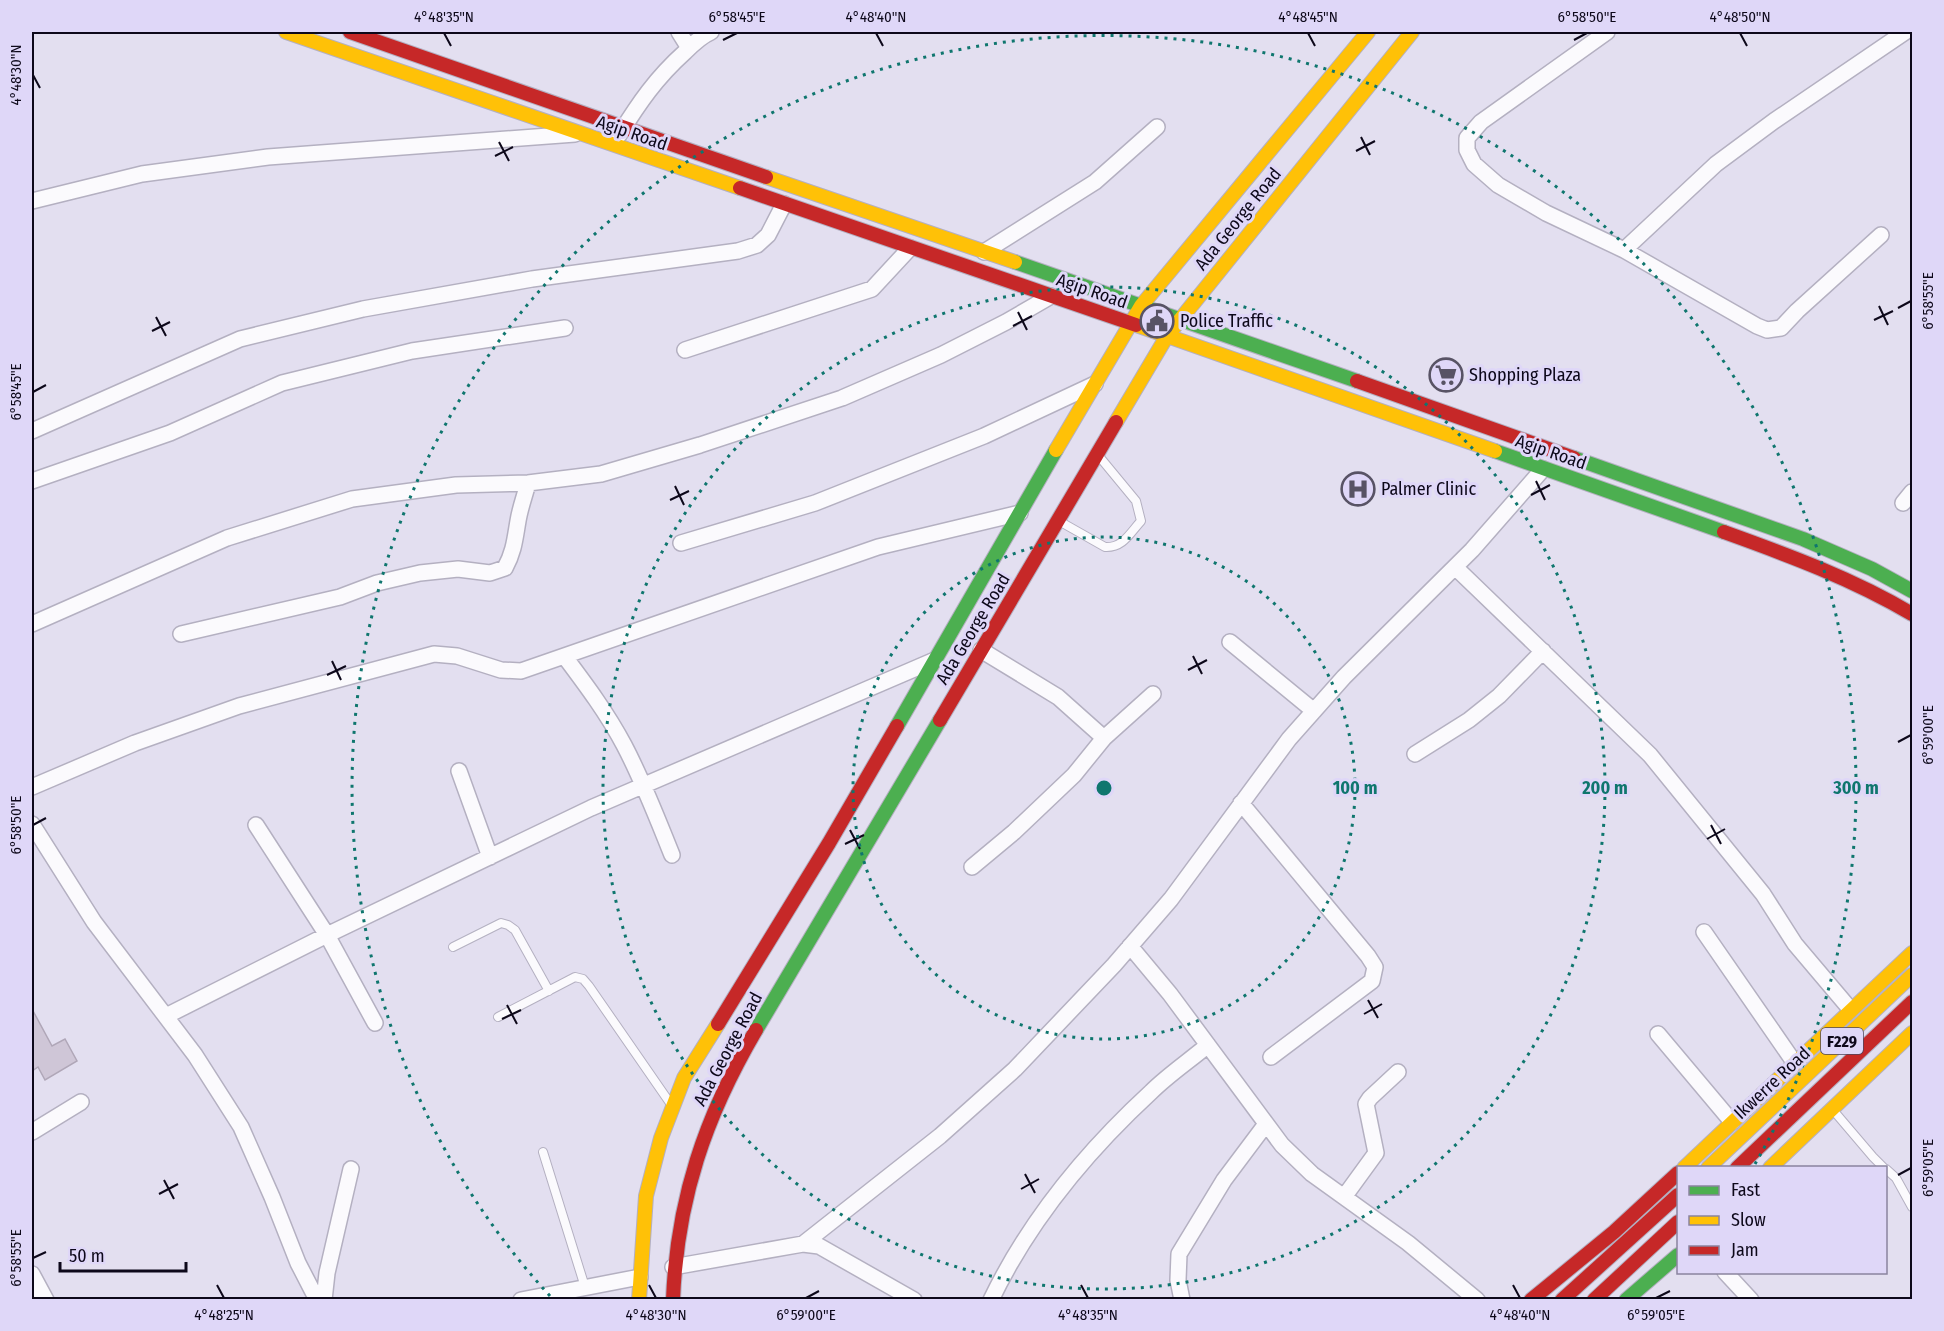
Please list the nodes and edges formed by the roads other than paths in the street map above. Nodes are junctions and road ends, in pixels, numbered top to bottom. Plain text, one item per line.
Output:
1 (286, 32) edge
2 (353, 32) edge
3 (679, 32) edge
4 (711, 32) edge
5 (1368, 32) edge
6 (1412, 32) edge
7 (1905, 32) edge
8 (1603, 33) edge
9 (377, 36) edge
10 (689, 48) junction
11 (1157, 127) dead end
12 (623, 128) junction
13 (580, 134) junction
14 (612, 145) junction
15 (32, 201) edge
16 (784, 204) junction
17 (1881, 235) dead end
18 (910, 248) junction
19 (1624, 250) junction
20 (984, 252) junction
21 (1051, 296) junction
22 (1141, 306) junction
23 (1180, 319) junction
24 (1130, 323) junction
25 (565, 328) dead end
26 (1167, 336) junction
27 (685, 350) dead end
28 (1095, 384) junction
29 (32, 431) edge
30 (1097, 455) junction
31 (1543, 469) junction
32 (32, 481) edge
33 (528, 483) junction
34 (1020, 513) junction
35 (1058, 520) junction
36 (681, 543) dead end
37 (1455, 567) junction
38 (1912, 591) edge
39 (1912, 614) edge
40 (32, 624) edge
41 (181, 634) dead end
42 (1230, 642) dead end
43 (981, 650) junction
44 (1544, 651) junction
45 (564, 657) junction
46 (935, 660) junction
47 (1153, 694) dead end
48 (1314, 711) junction
49 (1104, 738) junction
50 (1415, 754) dead end
51 (459, 771) dead end
52 (644, 786) junction
53 (32, 787) edge
54 (1241, 803) junction
55 (32, 824) edge
56 (256, 825) dead end
57 (672, 855) dead end
58 (490, 857) junction
59 (972, 867) dead end
60 (1704, 932) dead end
61 (327, 934) junction
62 (1130, 946) junction
63 (453, 947) dead end
64 (1912, 953) edge
65 (1912, 975) edge
66 (549, 991) junction
67 (1912, 1002) edge
68 (1850, 1009) junction
69 (166, 1016) junction
70 (498, 1017) dead end
71 (375, 1023) dead end
72 (1912, 1033) edge
73 (1658, 1034) dead end
74 (1208, 1045) junction
75 (1271, 1057) dead end
76 (1794, 1062) junction
77 (1398, 1071) dead end
78 (81, 1102) dead end
79 (672, 1107) junction
80 (1832, 1109) junction
81 (1732, 1122) junction
82 (1266, 1124) junction
83 (32, 1132) edge
84 (543, 1152) dead end
85 (1685, 1166) edge
86 (1709, 1166) edge
87 (1738, 1166) edge
88 (1771, 1166) edge
89 (1883, 1166) edge
90 (351, 1169) dead end
91 (1887, 1170) edge
92 (1677, 1174) edge
93 (1677, 1196) edge
94 (1344, 1197) junction
95 (1912, 1205) edge
96 (1677, 1223) edge
97 (803, 1244) junction
98 (1677, 1256) edge
99 (673, 1268) junction
100 (32, 1274) edge
101 (1727, 1274) edge
102 (640, 1277) junction
103 (585, 1287) junction
104 (40, 1297) edge
105 (323, 1299) edge
106 (521, 1299) edge
107 (639, 1299) edge
108 (673, 1299) edge
109 (914, 1299) edge
110 (991, 1299) edge
111 (1182, 1299) edge
112 (1477, 1299) edge
113 (1531, 1299) edge
114 (1562, 1299) edge
115 (1594, 1299) edge
116 (1626, 1299) edge
117 (1751, 1299) edge

1 - 13 street, Agip Road
2 - 9 street, Agip Road
3 - 10 street
4 - 10 street
5 - 22 street, Ada George Road
6 - 23 street, Ada George Road
7 - 19 street
8 - 19 street
9 - 12 street, Agip Road
10 - 12 street
11 - 20 street
12 - 14 street
12 - 20 street, Agip Road
13 - 14 street, Agip Road
13 - 15 street
14 - 16 street, Agip Road
16 - 18 street, Agip Road
16 - 29 street
17 - 19 street
18 - 21 street, Agip Road
18 - 27 street
20 - 22 street, Agip Road
21 - 24 street, Agip Road
21 - 33 street
22 - 23 street, Agip Road
22 - 24 street, Ada George Road
23 - 26 street, Ada George Road
23 - 38 street, Agip Road
24 - 26 street, Agip Road
24 - 28 street, Ada George Road
25 - 32 street
26 - 30 street, Ada George Road
26 - 31 street, Agip Road
28 - 34 street, Ada George Road
28 - 36 street
30 - 35 street, Ada George Road
30 - 35 lane
31 - 37 street
31 - 39 street, Agip Road
33 - 40 street
33 - 41 street
34 - 45 street
34 - 46 street, Ada George Road
35 - 43 street, Ada George Road
37 - 44 street
37 - 48 street
42 - 48 street
43 - 49 street
43 - 99 street, Ada George Road
44 - 50 street
44 - 68 street
45 - 52 street
45 - 53 street
46 - 52 street
46 - 79 street, Ada George Road
47 - 49 street
48 - 54 street
49 - 59 street
51 - 58 street
52 - 57 street
52 - 58 street
54 - 62 street
54 - 75 street
55 - 69 street
56 - 61 street
58 - 61 street
60 - 76 street
61 - 69 street
61 - 71 street
62 - 74 street
62 - 97 street
63 - 66 lane
64 - 68 street
65 - 86 street, Ikwerre Road / F229
66 - 70 lane
66 - 79 lane
67 - 87 street, Ikwerre Road / F229
68 - 76 street
69 - 105 street
72 - 80 street
73 - 81 street
74 - 82 street
74 - 110 street
76 - 81 street
77 - 94 street
78 - 83 street
79 - 102 street, Ada George Road
80 - 88 street
80 - 89 lane
81 - 85 street
82 - 94 street
82 - 111 street
84 - 103 lane
90 - 105 street
91 - 95 lane
92 - 113 street
93 - 114 street
94 - 112 street
96 - 115 street
97 - 99 street
97 - 109 street
98 - 116 street
99 - 108 street, Ada George Road
100 - 104 street
101 - 117 street
102 - 103 street
102 - 107 street, Ada George Road
103 - 106 street

